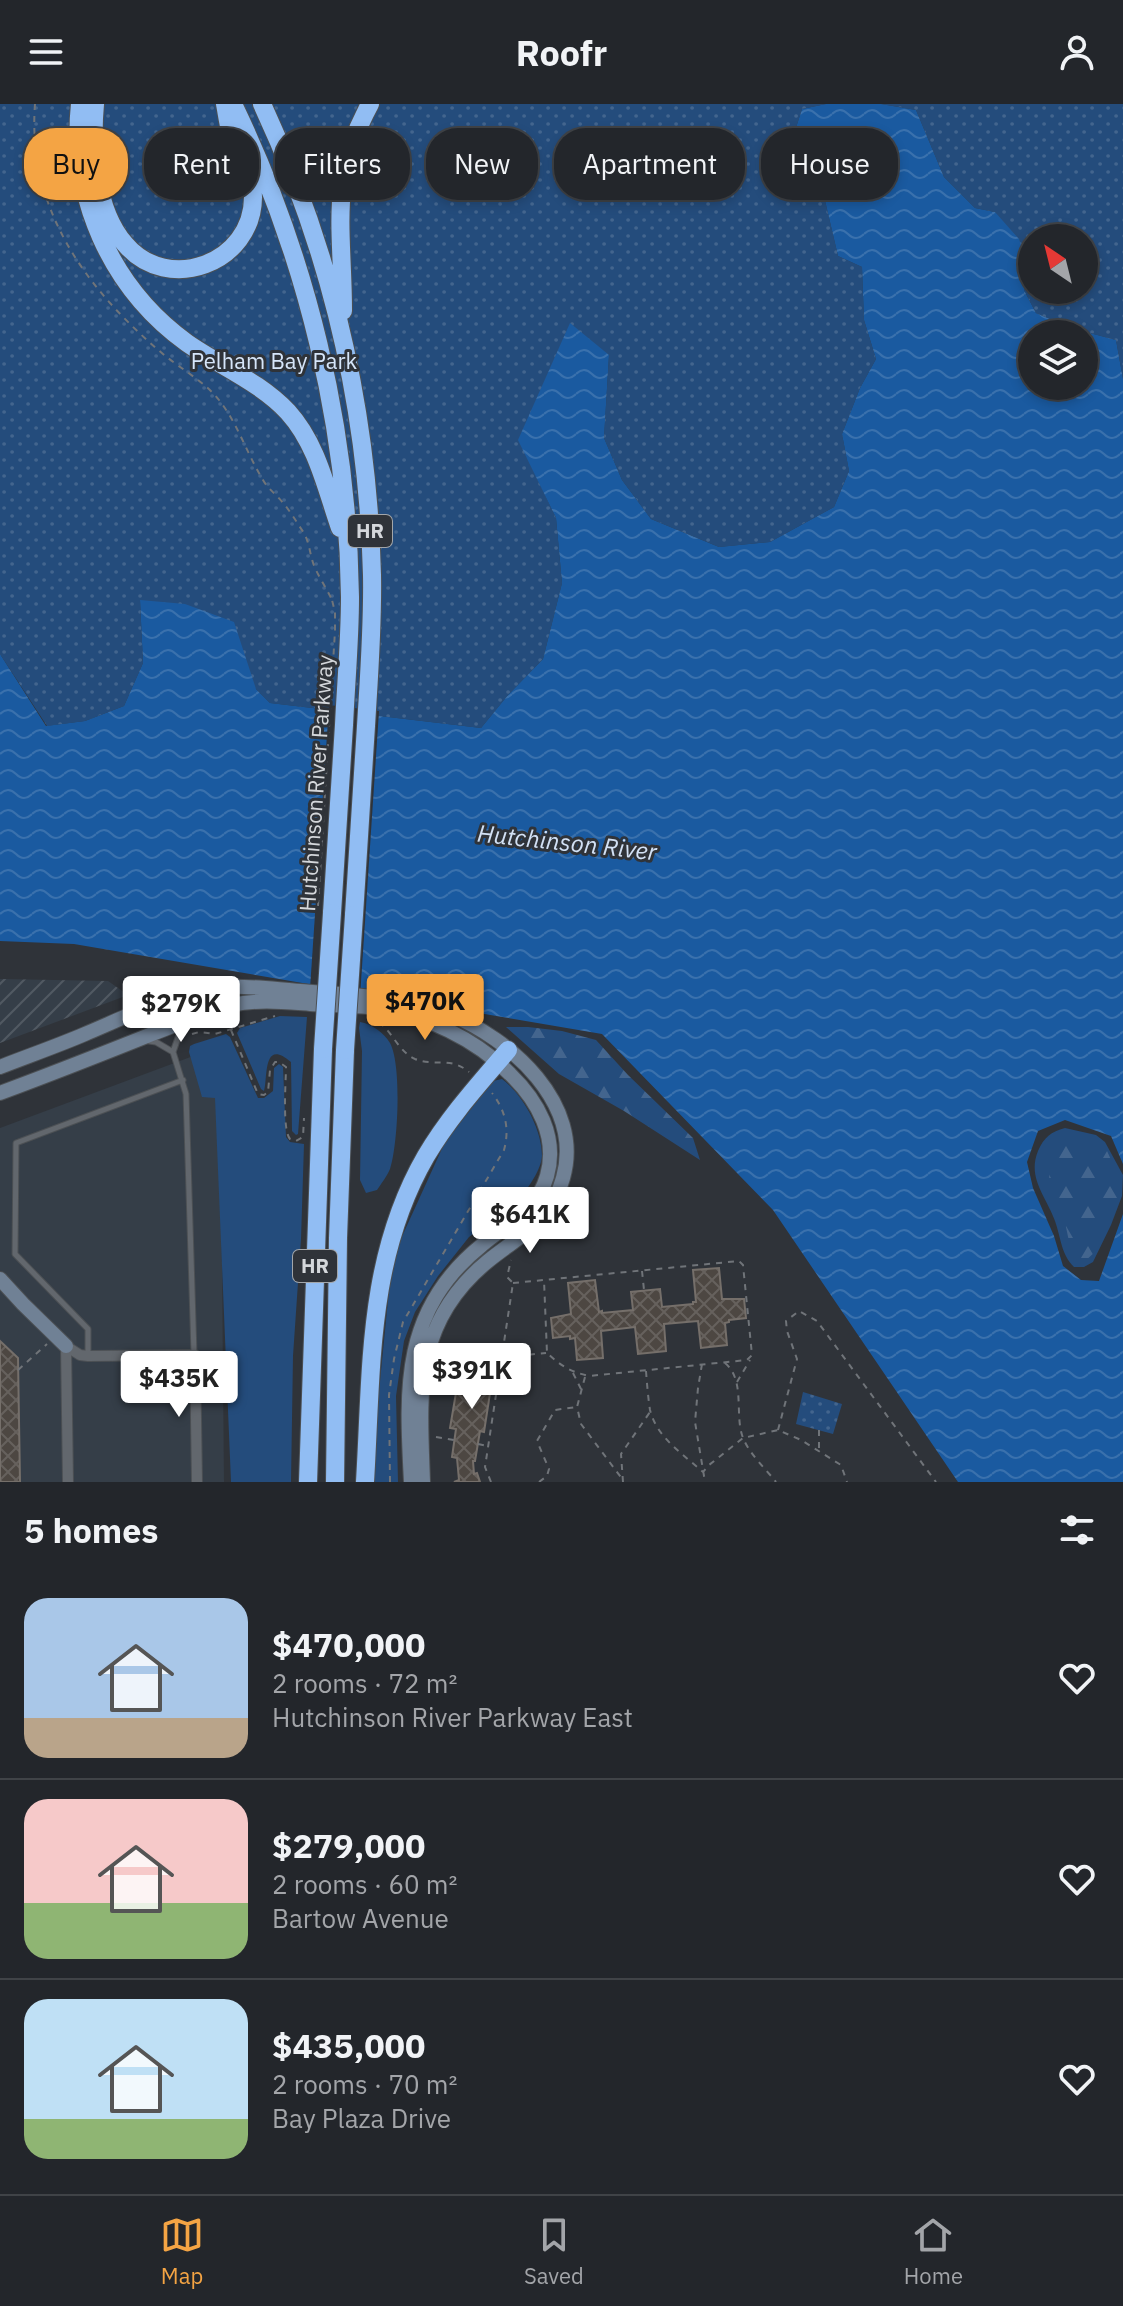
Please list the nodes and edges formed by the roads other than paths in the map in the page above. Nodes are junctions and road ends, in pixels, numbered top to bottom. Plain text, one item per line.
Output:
1 (80, 104) edge
2 (95, 104) edge
3 (225, 104) edge
4 (233, 104) edge
5 (262, 104) edge
6 (370, 104) edge
7 (343, 338) junction
8 (348, 554) junction
9 (328, 999) junction
10 (261, 1001) junction
11 (173, 1052) junction
12 (502, 1056) junction
13 (0, 1067) edge
14 (65, 1067) junction
15 (183, 1080) junction
16 (0, 1093) edge
17 (0, 1279) edge
18 (61, 1341) junction
19 (195, 1355) junction
20 (88, 1356) junction
21 (68, 1482) edge
22 (197, 1482) edge
23 (308, 1482) edge
24 (335, 1482) edge
25 (365, 1482) edge
26 (411, 1482) edge
27 (423, 1482) edge

1 - 8 highway
2 - 3 highway
4 - 8 highway, Hutchinson River Parkway / HR
5 - 7 highway, Hutchinson River Parkway / HR
6 - 7 highway
7 - 24 highway, Hutchinson River Parkway / HR, bridge
8 - 23 highway, Hutchinson River Parkway / HR, bridge
9 - 10 street
9 - 12 street
9 - 13 street
10 - 11 lane
10 - 14 street
11 - 14 lane
11 - 15 lane
12 - 25 highway
12 - 26 street
12 - 27 street
14 - 16 street
15 - 19 lane
15 - 20 lane
17 - 18 street
18 - 20 street
18 - 21 street
19 - 20 street
19 - 22 street

